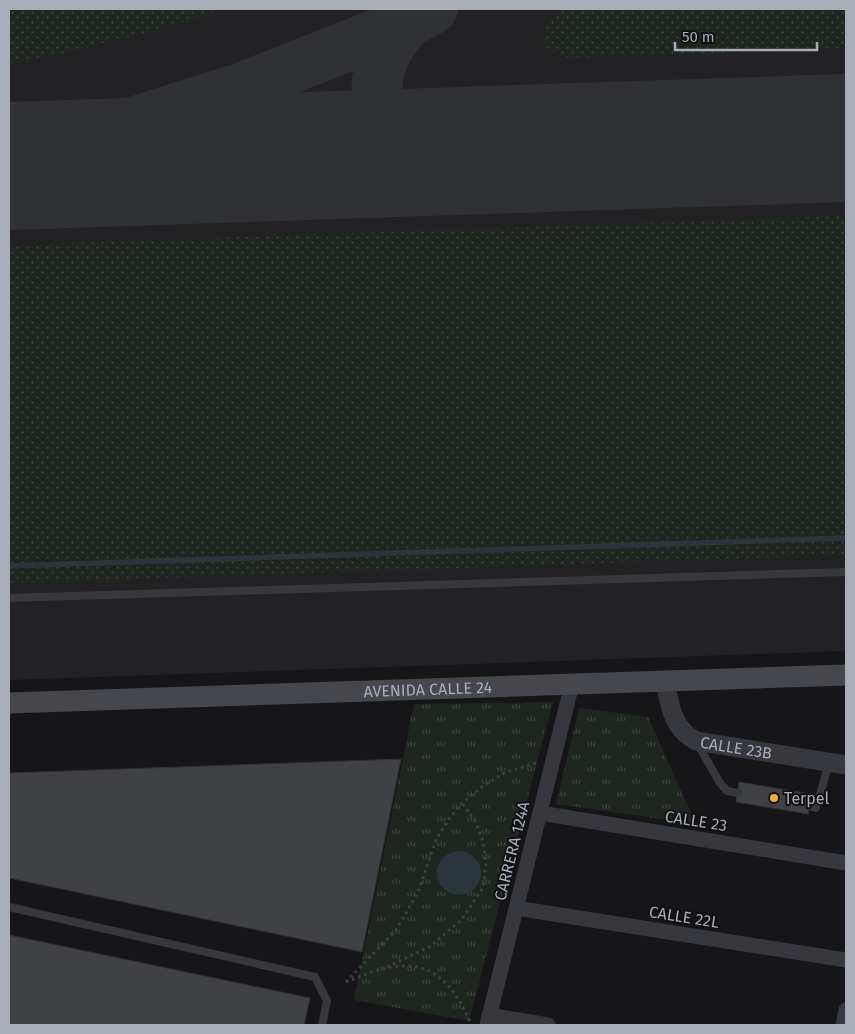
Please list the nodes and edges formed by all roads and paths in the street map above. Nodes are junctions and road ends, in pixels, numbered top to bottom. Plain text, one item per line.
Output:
1 (846, 572) edge
2 (9, 598) edge
3 (846, 675) edge
4 (665, 681) junction
5 (572, 684) junction
6 (9, 703) edge
7 (696, 741) junction
8 (554, 758) junction
9 (838, 764) edge
10 (738, 793) dead end
11 (462, 803) junction
12 (810, 806) dead end
13 (540, 813) junction
14 (846, 863) edge
15 (9, 906) edge
16 (516, 908) junction
17 (846, 960) edge
18 (387, 968) junction
19 (846, 1010) edge
20 (488, 1020) edge
21 (322, 1025) edge
22 (471, 1025) edge
23 (548, 1025) edge
24 (843, 1025) edge

1 - 2 lane
3 - 4 main road, AVENIDA CALLE 24
4 - 5 main road, AVENIDA CALLE 24
4 - 7 street, CALLE 23B
5 - 6 main road, AVENIDA CALLE 24
5 - 8 street, CARRERA 124A
7 - 9 street, CALLE 23B
7 - 10 lane
8 - 11 path
8 - 13 street, CARRERA 124A
9 - 12 lane
11 - 18 path
11 - 18 path
13 - 14 street, CALLE 23
13 - 16 street, CARRERA 124A
15 - 21 lane
16 - 17 street, CALLE 22L
16 - 20 street, CARRERA 124A
18 - 22 path
19 - 24 street
20 - 23 street

